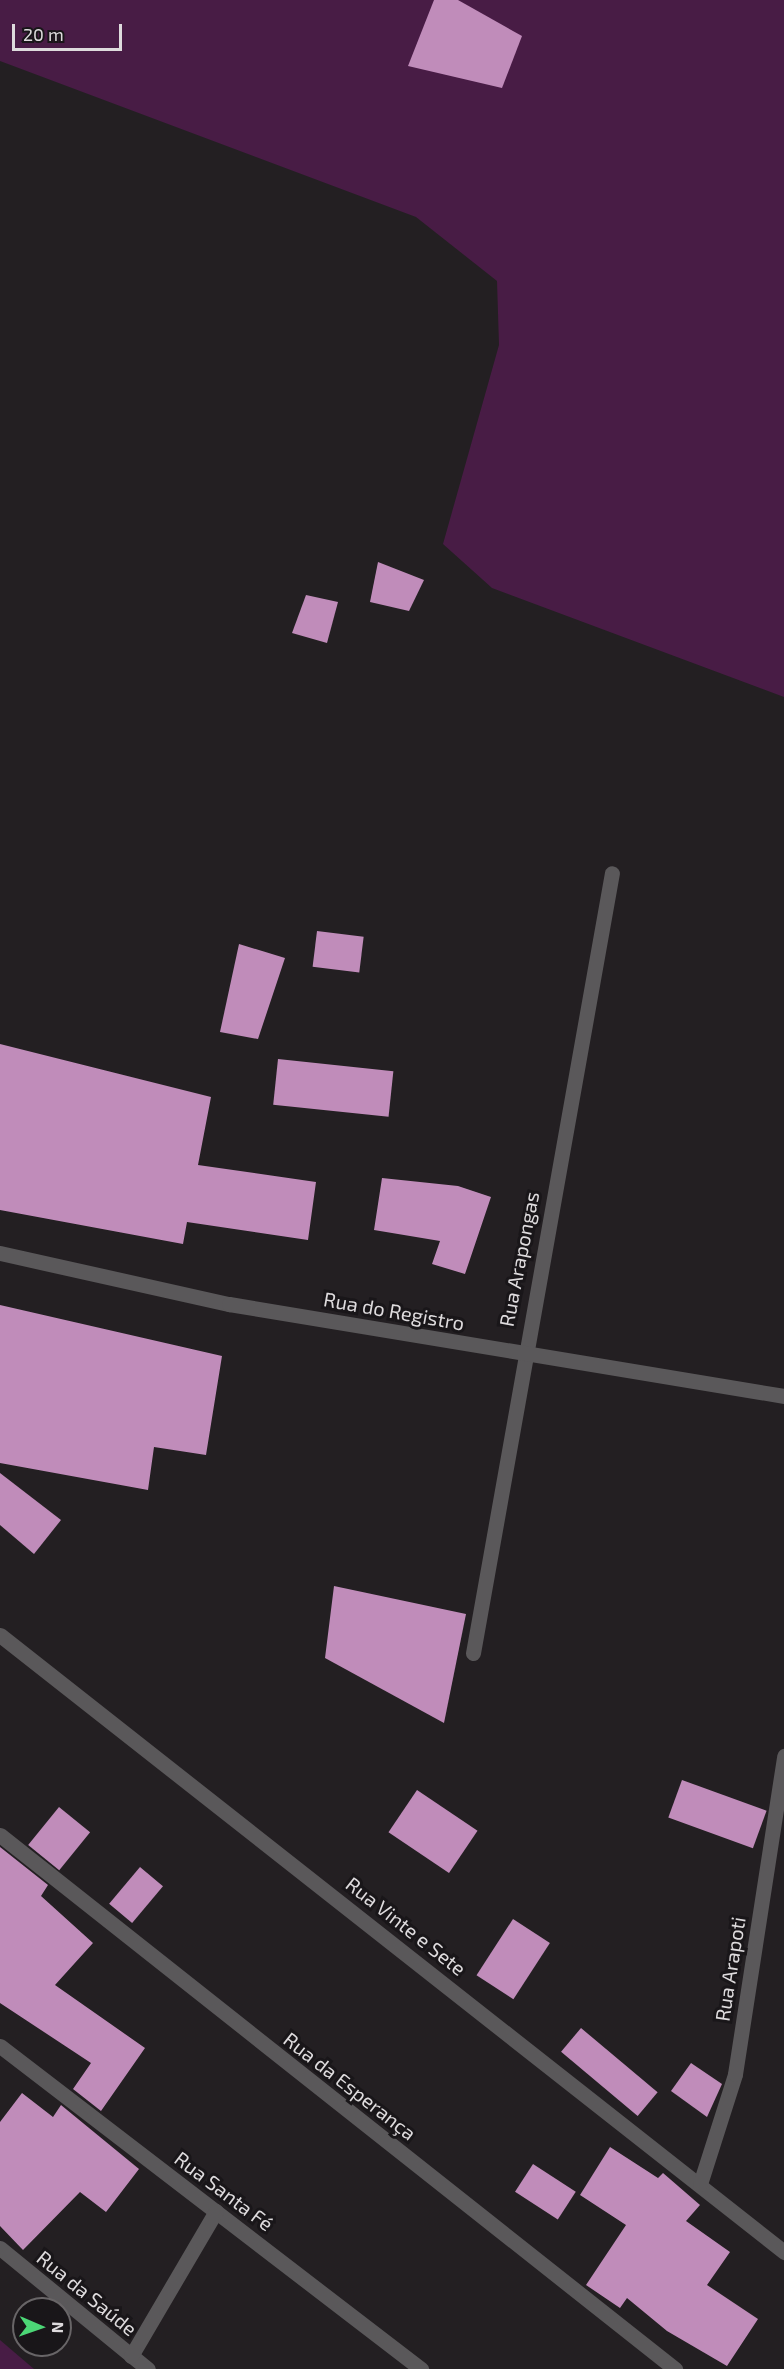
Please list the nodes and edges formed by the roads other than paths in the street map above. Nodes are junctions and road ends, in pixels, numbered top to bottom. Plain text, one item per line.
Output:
1 (612, 873) dead end
2 (0, 1253) edge
3 (522, 1355) junction
4 (784, 1396) edge
5 (0, 1635) edge
6 (473, 1653) dead end
7 (784, 1756) edge
8 (0, 1835) edge
9 (0, 2046) edge
10 (700, 2184) junction
11 (216, 2211) junction
12 (0, 2248) edge
13 (784, 2252) edge
14 (131, 2356) junction
15 (148, 2369) edge
16 (421, 2369) edge
17 (675, 2369) edge

1 - 3 street, Rua Arapongas
2 - 3 street, Rua do Registro
3 - 4 street, Rua do Registro
3 - 6 street, Rua Arapongas
5 - 10 street, Rua Vinte e Sete
7 - 10 street, Rua Arapoti
8 - 17 street, Rua da Esperança
9 - 11 street, Rua Santa Fé
10 - 13 street, Rua Vinte e Sete
11 - 14 street
11 - 16 street, Rua Santa Fé
12 - 14 street, Rua da Saúde
14 - 15 street, Rua da Saúde

